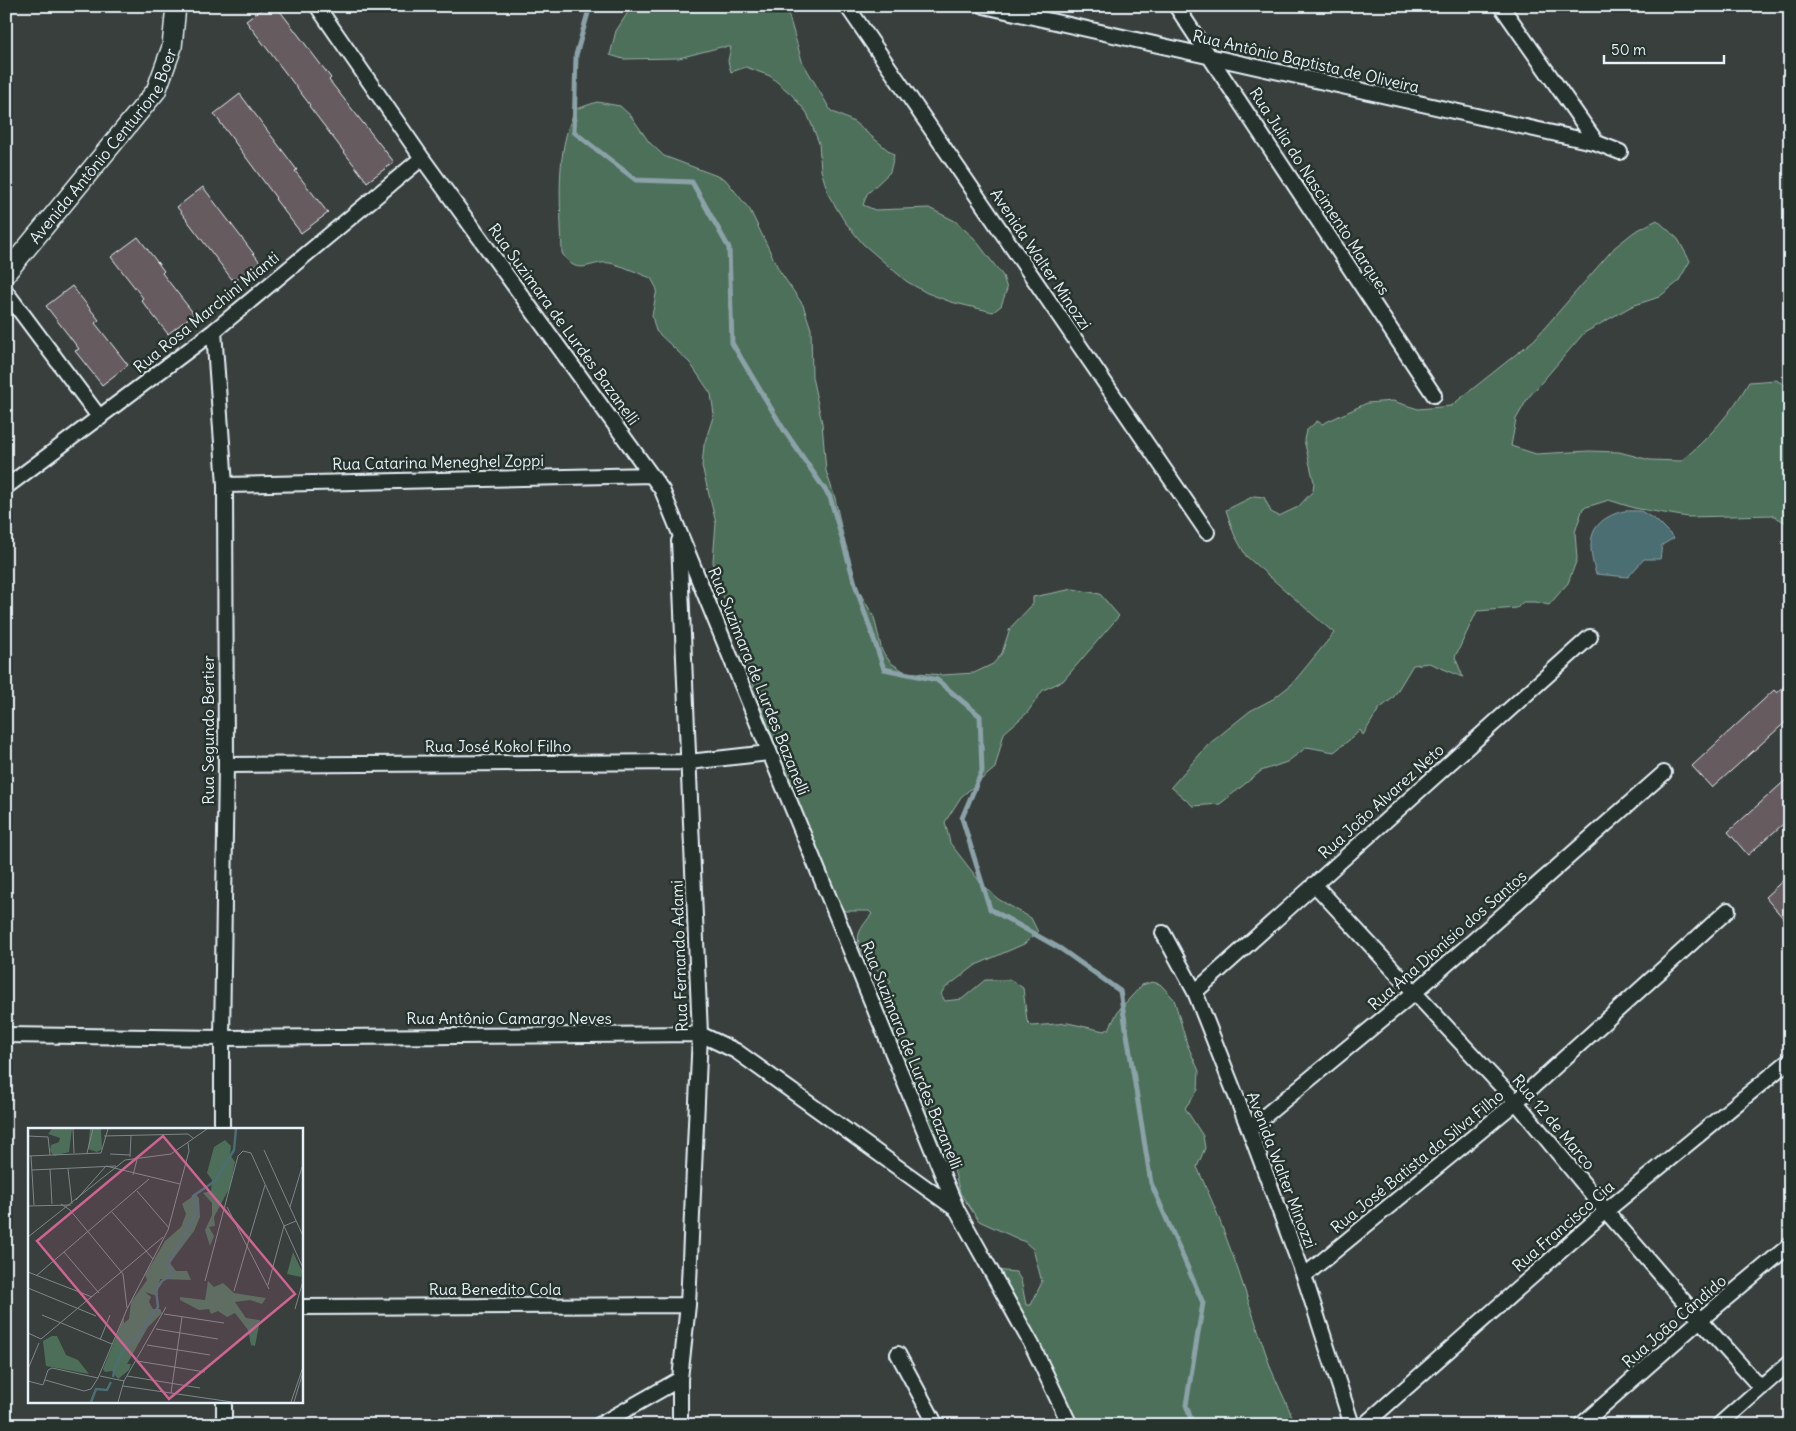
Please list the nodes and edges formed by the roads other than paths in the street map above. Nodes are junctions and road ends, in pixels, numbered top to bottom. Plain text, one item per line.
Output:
1 (176, 6) edge
2 (317, 6) edge
3 (847, 6) edge
4 (984, 6) edge
5 (1176, 6) edge
6 (1501, 6) edge
7 (1211, 57) junction
8 (1597, 143) junction
9 (1620, 152) dead end
10 (422, 158) junction
11 (6, 273) edge
12 (6, 292) edge
13 (214, 331) junction
14 (1434, 395) dead end
15 (100, 418) junction
16 (651, 475) junction
17 (225, 485) junction
18 (6, 487) edge
19 (679, 531) junction
20 (1207, 532) dead end
21 (1590, 636) dead end
22 (769, 753) junction
23 (689, 762) junction
24 (226, 765) junction
25 (1664, 773) dead end
26 (1314, 884) junction
27 (1728, 910) dead end
28 (1164, 933) dead end
29 (1195, 992) junction
30 (1414, 993) junction
31 (700, 1034) junction
32 (6, 1035) edge
33 (222, 1038) junction
34 (1790, 1060) edge
35 (1516, 1102) junction
36 (222, 1128) edge
37 (1249, 1129) junction
38 (957, 1210) junction
39 (1606, 1211) junction
40 (1790, 1245) edge
41 (1304, 1276) junction
42 (688, 1306) junction
43 (302, 1307) edge
44 (1700, 1320) junction
45 (898, 1354) dead end
46 (1790, 1362) edge
47 (680, 1379) junction
48 (1761, 1388) junction
49 (224, 1404) edge
50 (224, 1425) edge
51 (599, 1425) edge
52 (680, 1425) edge
53 (936, 1425) edge
54 (1070, 1425) edge
55 (1352, 1425) edge
56 (1364, 1425) edge
57 (1581, 1425) edge
58 (1719, 1425) edge

1 - 11 street, Avenida Antônio Centurione Boer
2 - 10 street, Rua Suzimara de Lurdes Bazanelli
3 - 20 street, Avenida Walter Minozzi
4 - 7 street, Rua Antônio Baptista de Oliveira
5 - 7 street, Rua Julia do Nascimento Marques
6 - 8 street
7 - 8 street, Rua Antônio Baptista de Oliveira
7 - 14 street, Rua Julia do Nascimento Marques
8 - 9 street, Rua Antônio Baptista de Oliveira
10 - 13 street, Rua Rosa Marchini Mianti
10 - 16 street, Rua Suzimara de Lurdes Bazanelli
12 - 15 street
13 - 15 street, Rua Rosa Marchini Mianti
13 - 17 street, Rua Segundo Bertier
15 - 18 street, Rua Rosa Marchini Mianti
16 - 17 street, Rua Catarina Meneghel Zoppi
16 - 19 street, Rua Suzimara de Lurdes Bazanelli
17 - 24 street, Rua Segundo Bertier
19 - 22 street, Rua Suzimara de Lurdes Bazanelli
19 - 23 street, Rua Fernando Adami
21 - 26 street, Rua João Alvarez Neto
22 - 23 street, Rua José Kokol Filho
22 - 38 street, Rua Suzimara de Lurdes Bazanelli
23 - 24 street, Rua José Kokol Filho
23 - 31 street, Rua Fernando Adami
24 - 33 street, Rua Segundo Bertier
25 - 30 street, Rua Ana Dionísio dos Santos
26 - 29 street, Rua João Alvarez Neto
26 - 30 street, Rua 12 de Marco
27 - 35 street, Rua José Batista da Silva Filho
28 - 29 street, Avenida Walter Minozzi
29 - 37 street, Avenida Walter Minozzi
30 - 35 street, Rua 12 de Marco
30 - 37 street, Rua Ana Dionísio dos Santos
31 - 33 street, Rua Antônio Camargo Neves
31 - 38 street, Rua Antônio Camargo Neves
31 - 42 street, Rua Fernando Adami
32 - 33 street, Rua Antônio Camargo Neves
33 - 36 street, Rua Segundo Bertier
34 - 39 street, Rua Francisco Cia
35 - 39 street, Rua 12 de Marco
35 - 41 street, Rua José Batista da Silva Filho
37 - 41 street, Avenida Walter Minozzi
38 - 54 street, Rua Suzimara de Lurdes Bazanelli
39 - 44 street, Rua 12 de Marco
39 - 56 street, Rua Francisco Cia
40 - 44 street, Rua João Cândido
41 - 55 street, Avenida Walter Minozzi
42 - 43 street, Rua Benedito Cola
42 - 47 street, Rua Fernando Adami
44 - 48 street, Rua 12 de Marco
44 - 57 street, Rua João Cândido
45 - 53 street
46 - 48 street
47 - 51 street
47 - 52 street, Rua Fernando Adami
48 - 58 street
49 - 50 street

